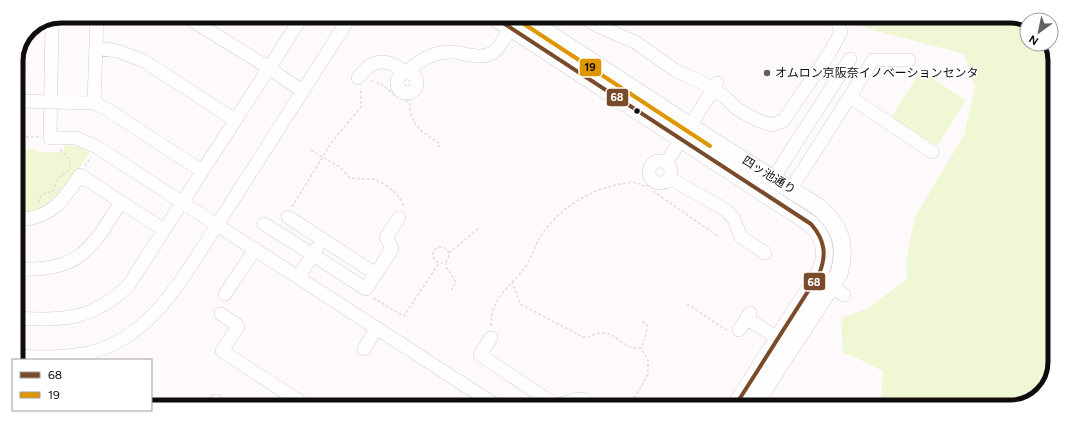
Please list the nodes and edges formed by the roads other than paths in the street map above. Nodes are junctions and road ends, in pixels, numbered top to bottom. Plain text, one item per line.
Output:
1 (97, 23) edge
2 (196, 23) edge
3 (297, 23) edge
4 (346, 23) edge
5 (516, 23) edge
6 (519, 23) edge
7 (593, 23) edge
8 (838, 23) edge
9 (52, 24) edge
10 (96, 48) junction
11 (829, 54) junction
12 (909, 60) dead end
13 (848, 62) junction
14 (269, 68) junction
15 (406, 73) junction
16 (863, 76) junction
17 (363, 81) road end
18 (715, 86) junction
19 (302, 91) junction
20 (410, 97) road end
21 (850, 97) junction
22 (23, 101) edge
23 (51, 101) junction
24 (94, 103) junction
25 (235, 120) junction
26 (686, 132) junction
27 (932, 152) dead end
28 (666, 163) junction
29 (202, 171) junction
30 (774, 177) junction
31 (669, 178) junction
32 (791, 189) junction
33 (121, 202) junction
34 (182, 202) junction
35 (288, 217) road end
36 (399, 218) road end
37 (23, 219) edge
38 (264, 224) dead end
39 (217, 225) junction
40 (164, 230) junction
41 (322, 240) junction
42 (255, 249) junction
43 (765, 253) dead end
44 (313, 255) junction
45 (23, 269) edge
46 (376, 274) junction
47 (298, 277) junction
48 (225, 294) dead end
49 (221, 314) dead end
50 (23, 318) edge
51 (377, 328) junction
52 (739, 330) road end
53 (491, 338) road end
54 (779, 339) junction
55 (364, 349) dead end
56 (23, 356) edge
57 (297, 400) edge
58 (488, 400) edge
59 (548, 400) edge
60 (739, 400) edge
61 (757, 400) edge

1 - 10 street
2 - 14 street
3 - 14 street
4 - 19 street
5 - 15 street
6 - 26 main road, 四ッ池通り
7 - 18 street
8 - 11 street
9 - 23 street
10 - 24 street
10 - 25 street
11 - 13 street
11 - 18 street
12 - 16 street
13 - 16 street
13 - 30 street
14 - 19 street
14 - 25 street
15 - 17 street
15 - 20 street
16 - 21 street
18 - 26 street
19 - 39 street
21 - 27 street
21 - 32 street
22 - 23 street
23 - 24 street
23 - 34 street
24 - 29 street
25 - 29 street
26 - 28 street
26 - 30 main road, 四ッ池通り
26 - 54 main road, 四ッ池通り
28 - 31 street
28 - 31 street
29 - 34 street
30 - 32 main road, 四ッ池通り
31 - 43 street
32 - 61 main road, 四ッ池通り
33 - 37 street
33 - 40 street
33 - 45 street
34 - 39 street
34 - 40 street
35 - 41 street
36 - 46 street
38 - 44 street
39 - 42 street
39 - 56 street
40 - 50 street
41 - 44 street
41 - 46 street
42 - 47 street
42 - 48 street
44 - 46 street
44 - 47 street
47 - 51 street
49 - 57 street
51 - 55 street
51 - 58 street
52 - 54 street
53 - 59 street
54 - 60 main road, 四ッ池通り

